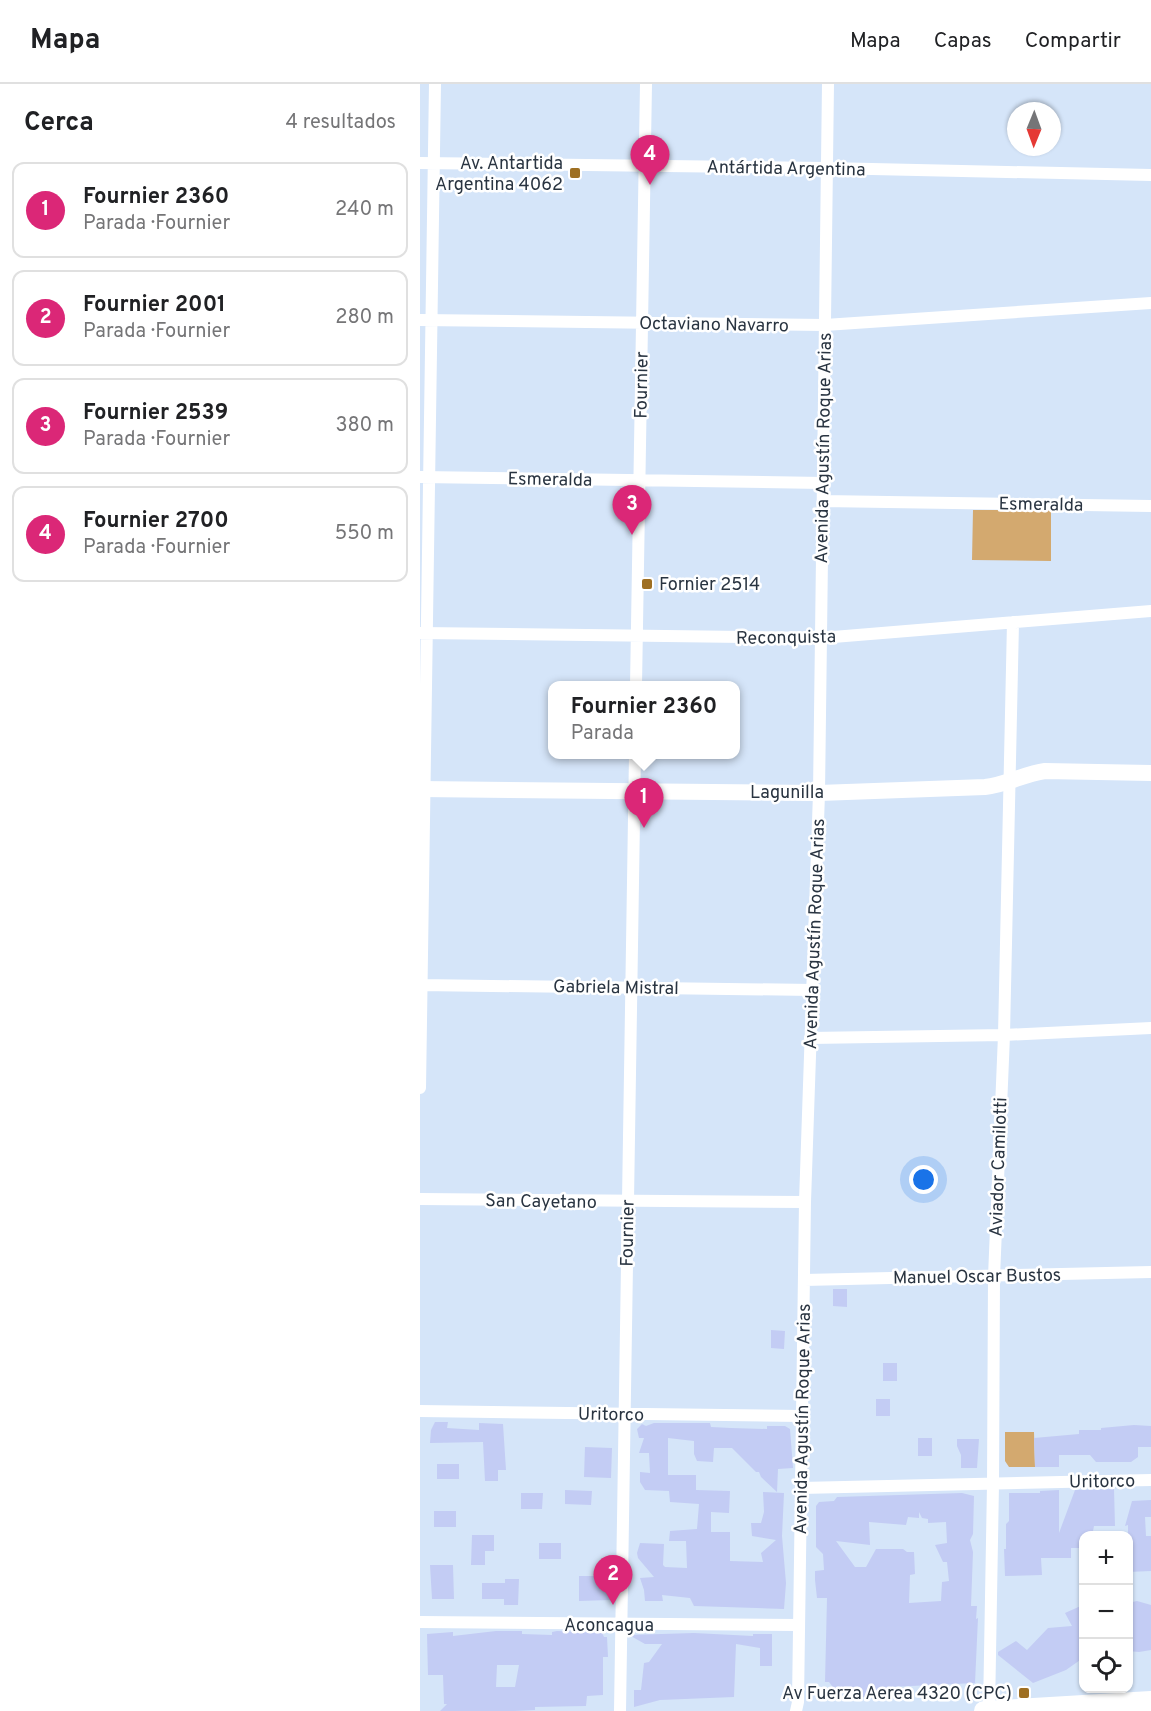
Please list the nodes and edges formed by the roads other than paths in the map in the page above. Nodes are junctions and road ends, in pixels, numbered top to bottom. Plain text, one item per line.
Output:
1 (435, 84) edge
2 (646, 84) edge
3 (828, 84) edge
4 (420, 163) edge
5 (434, 163) junction
6 (645, 166) junction
7 (827, 168) junction
8 (1151, 175) edge
9 (1151, 303) edge
10 (426, 320) edge
11 (642, 323) junction
12 (825, 325) junction
13 (425, 477) edge
14 (640, 480) junction
15 (823, 483) junction
16 (823, 501) junction
17 (1151, 506) edge
18 (1151, 611) edge
19 (1013, 622) junction
20 (423, 633) edge
21 (637, 636) junction
22 (821, 638) junction
23 (636, 681) edge
24 (635, 759) edge
25 (1151, 772) edge
26 (1009, 780) junction
27 (422, 789) edge
28 (635, 792) junction
29 (819, 793) junction
30 (421, 985) edge
31 (632, 988) junction
32 (813, 990) junction
33 (1151, 1028) edge
34 (1004, 1035) junction
35 (810, 1038) junction
36 (420, 1088) edge
37 (420, 1199) edge
38 (628, 1202) junction
39 (805, 1202) junction
40 (1151, 1272) edge
41 (994, 1277) junction
42 (804, 1280) junction
43 (420, 1411) edge
44 (625, 1414) junction
45 (802, 1416) junction
46 (1151, 1480) edge
47 (993, 1484) junction
48 (801, 1488) junction
49 (420, 1622) edge
50 (621, 1625) junction
51 (799, 1625) junction
52 (1151, 1701) edge
53 (1151, 1709) edge
54 (620, 1711) edge
55 (796, 1711) edge
56 (984, 1711) edge
57 (989, 1711) edge
58 (1124, 1711) edge

1 - 5 street
2 - 6 street, Fournier
3 - 7 street, Avenida Agustín Roque Arias
4 - 5 street, Antártida Argentina
5 - 6 street, Antártida Argentina
5 - 10 street
6 - 7 street, Antártida Argentina
6 - 11 street, Fournier
7 - 8 street, Antártida Argentina
7 - 12 street, Avenida Agustín Roque Arias
9 - 12 street, Octaviano Navarro
10 - 11 street, Octaviano Navarro
10 - 13 street
11 - 12 street, Octaviano Navarro
11 - 14 street, Fournier
12 - 15 street, Avenida Agustín Roque Arias
13 - 14 street, Esmeralda
13 - 20 street
14 - 15 street, Esmeralda
14 - 21 street, Fournier
15 - 16 street, Avenida Agustín Roque Arias
16 - 17 street, Esmeralda
16 - 22 street, Avenida Agustín Roque Arias
18 - 19 street, Reconquista
19 - 22 street, Reconquista
19 - 26 street, Aviador Camilotti
20 - 21 street, Reconquista
20 - 27 street
21 - 22 street, Reconquista
21 - 23 street, Fournier
22 - 29 street, Avenida Agustín Roque Arias
24 - 28 street, Fournier
25 - 26 main road, Lagunilla
26 - 29 main road, Lagunilla
26 - 34 street, Aviador Camilotti
27 - 28 main road, Lagunilla
27 - 30 street
28 - 29 main road, Lagunilla
28 - 31 street, Fournier
29 - 32 street, Avenida Agustín Roque Arias
30 - 31 street, Gabriela Mistral
30 - 36 street
31 - 32 street, Gabriela Mistral
31 - 38 street, Fournier
32 - 35 street, Avenida Agustín Roque Arias
33 - 34 street
34 - 35 street
34 - 41 street, Aviador Camilotti
35 - 39 street, Avenida Agustín Roque Arias
37 - 38 street, San Cayetano
38 - 39 street, San Cayetano
38 - 44 street, Fournier
39 - 42 street, Avenida Agustín Roque Arias
40 - 41 street, Manuel Oscar Bustos
41 - 42 street, Manuel Oscar Bustos
41 - 47 street, Aviador Camilotti
42 - 45 street, Avenida Agustín Roque Arias
43 - 44 street, Uritorco
44 - 45 street, Uritorco
44 - 50 street, Fournier
45 - 48 street, Avenida Agustín Roque Arias
46 - 47 street, Uritorco
47 - 48 street, Uritorco
47 - 57 street, Aviador Camilotti
48 - 51 street, Avenida Agustín Roque Arias
49 - 50 street, Aconcagua
50 - 51 street, Aconcagua
50 - 54 street, Fournier
51 - 55 street, Avenida Agustín Roque Arias
52 - 57 main road
53 - 58 main road
56 - 57 main road

